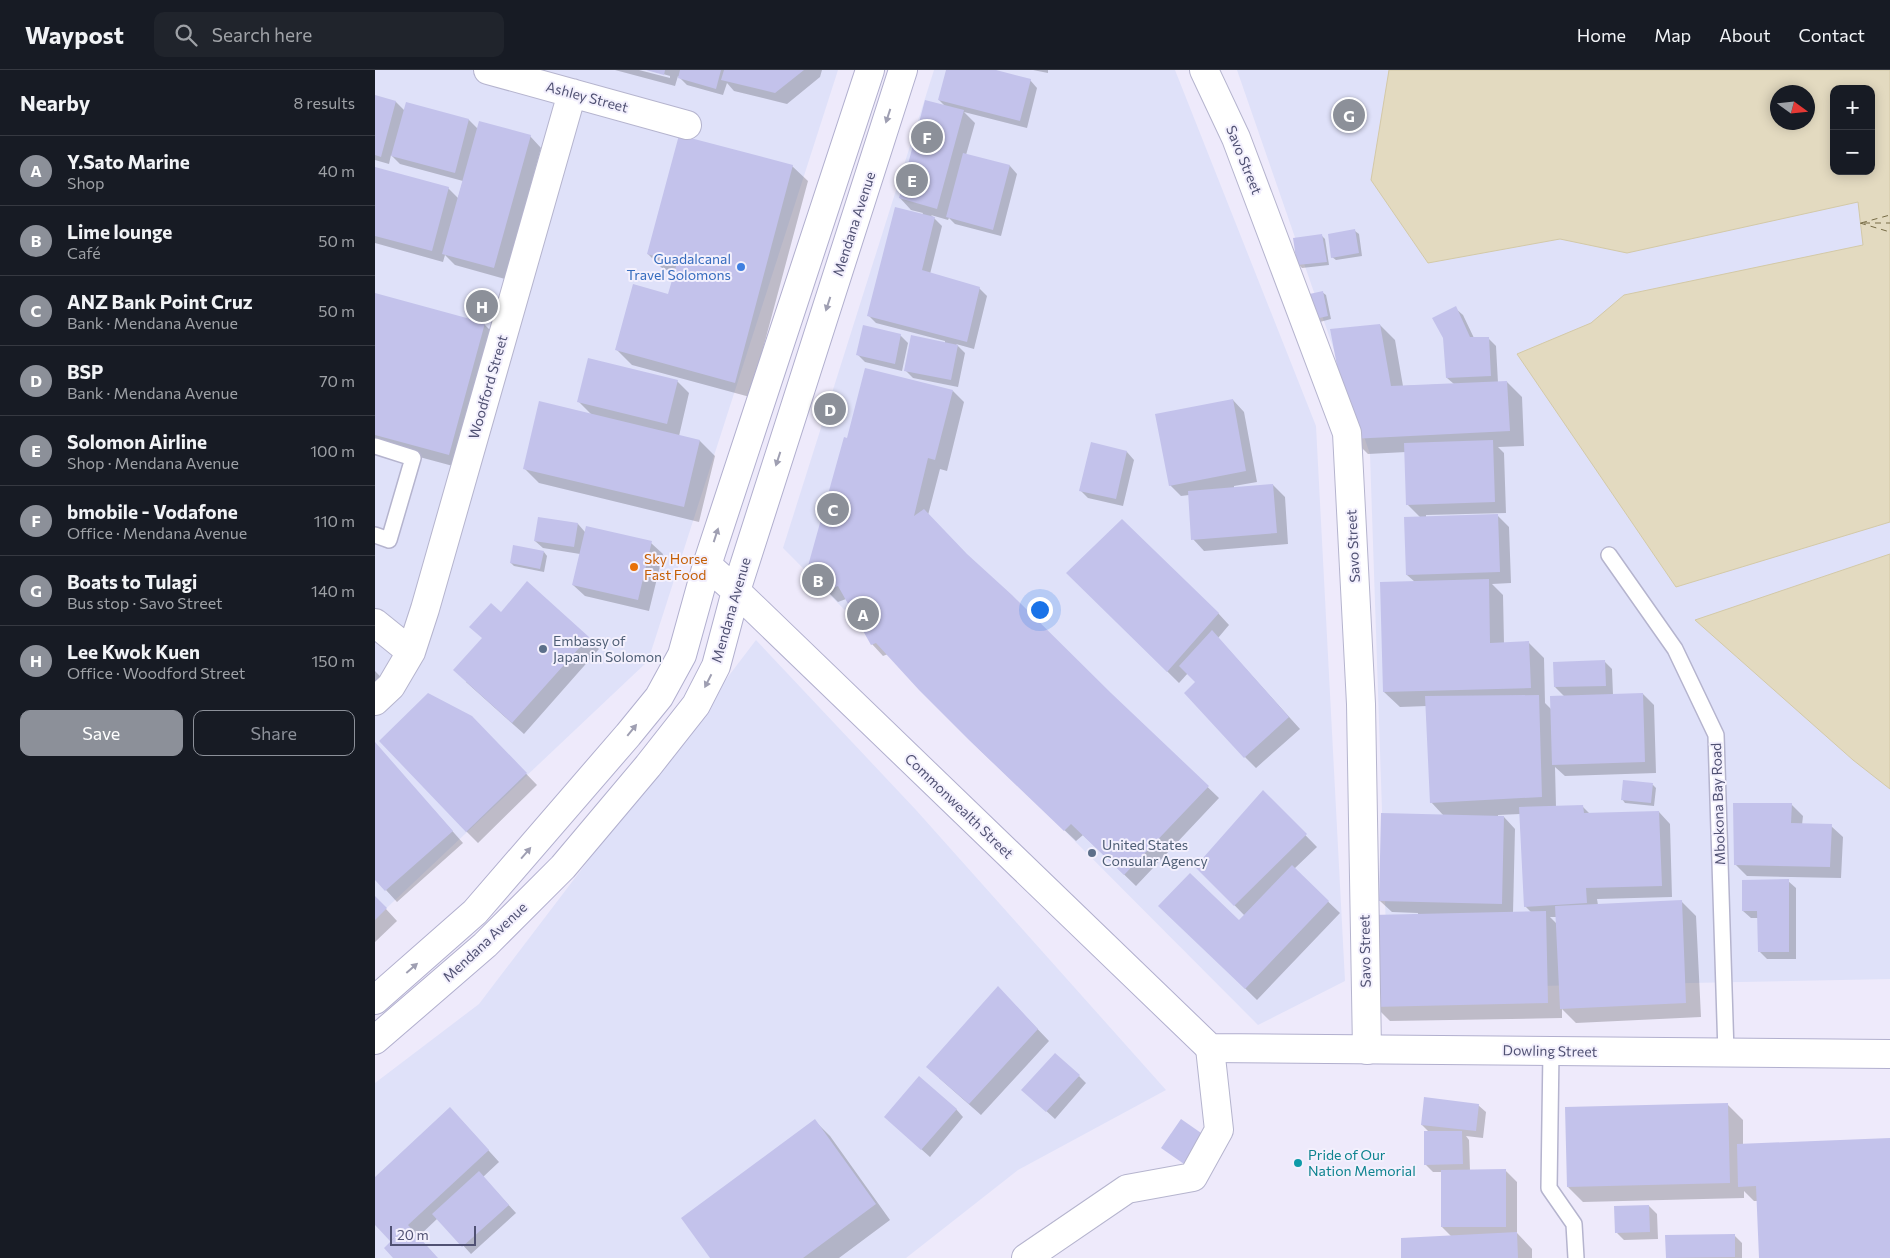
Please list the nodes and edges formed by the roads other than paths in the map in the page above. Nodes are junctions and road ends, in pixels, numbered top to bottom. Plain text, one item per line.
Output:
1 (488, 70) edge
2 (870, 70) edge
3 (903, 70) edge
4 (1205, 70) edge
5 (572, 93) junction
6 (687, 124) dead end
7 (375, 446) edge
8 (375, 536) edge
9 (1609, 555) dead end
10 (707, 565) junction
11 (736, 591) junction
12 (375, 623) edge
13 (411, 652) junction
14 (375, 701) edge
15 (375, 1000) edge
16 (375, 1040) edge
17 (1210, 1048) junction
18 (1367, 1050) junction
19 (1551, 1051) junction
20 (1726, 1053) junction
21 (1890, 1054) edge
22 (1025, 1258) edge
23 (1576, 1258) edge

1 - 5 street, Ashley Street
10 -> 2 street, Mendana Avenue
3 -> 11 street, Mendana Avenue
4 - 18 street, Savo Street
5 - 6 street, Ashley Street
5 - 13 street, Woodford Street
7 - 8 lane
9 - 20 lane, Mbokona Bay Road
10 - 11 street, Commonwealth Street
15 -> 10 street, Mendana Avenue
11 -> 16 street, Mendana Avenue
11 - 17 street, Commonwealth Street
12 - 13 street
13 - 14 street, Woodford Street
17 - 18 street, Dowling Street
17 - 22 street
18 - 19 street, Dowling Street
19 - 20 street, Dowling Street
19 - 23 lane
20 - 21 street, Dowling Street

